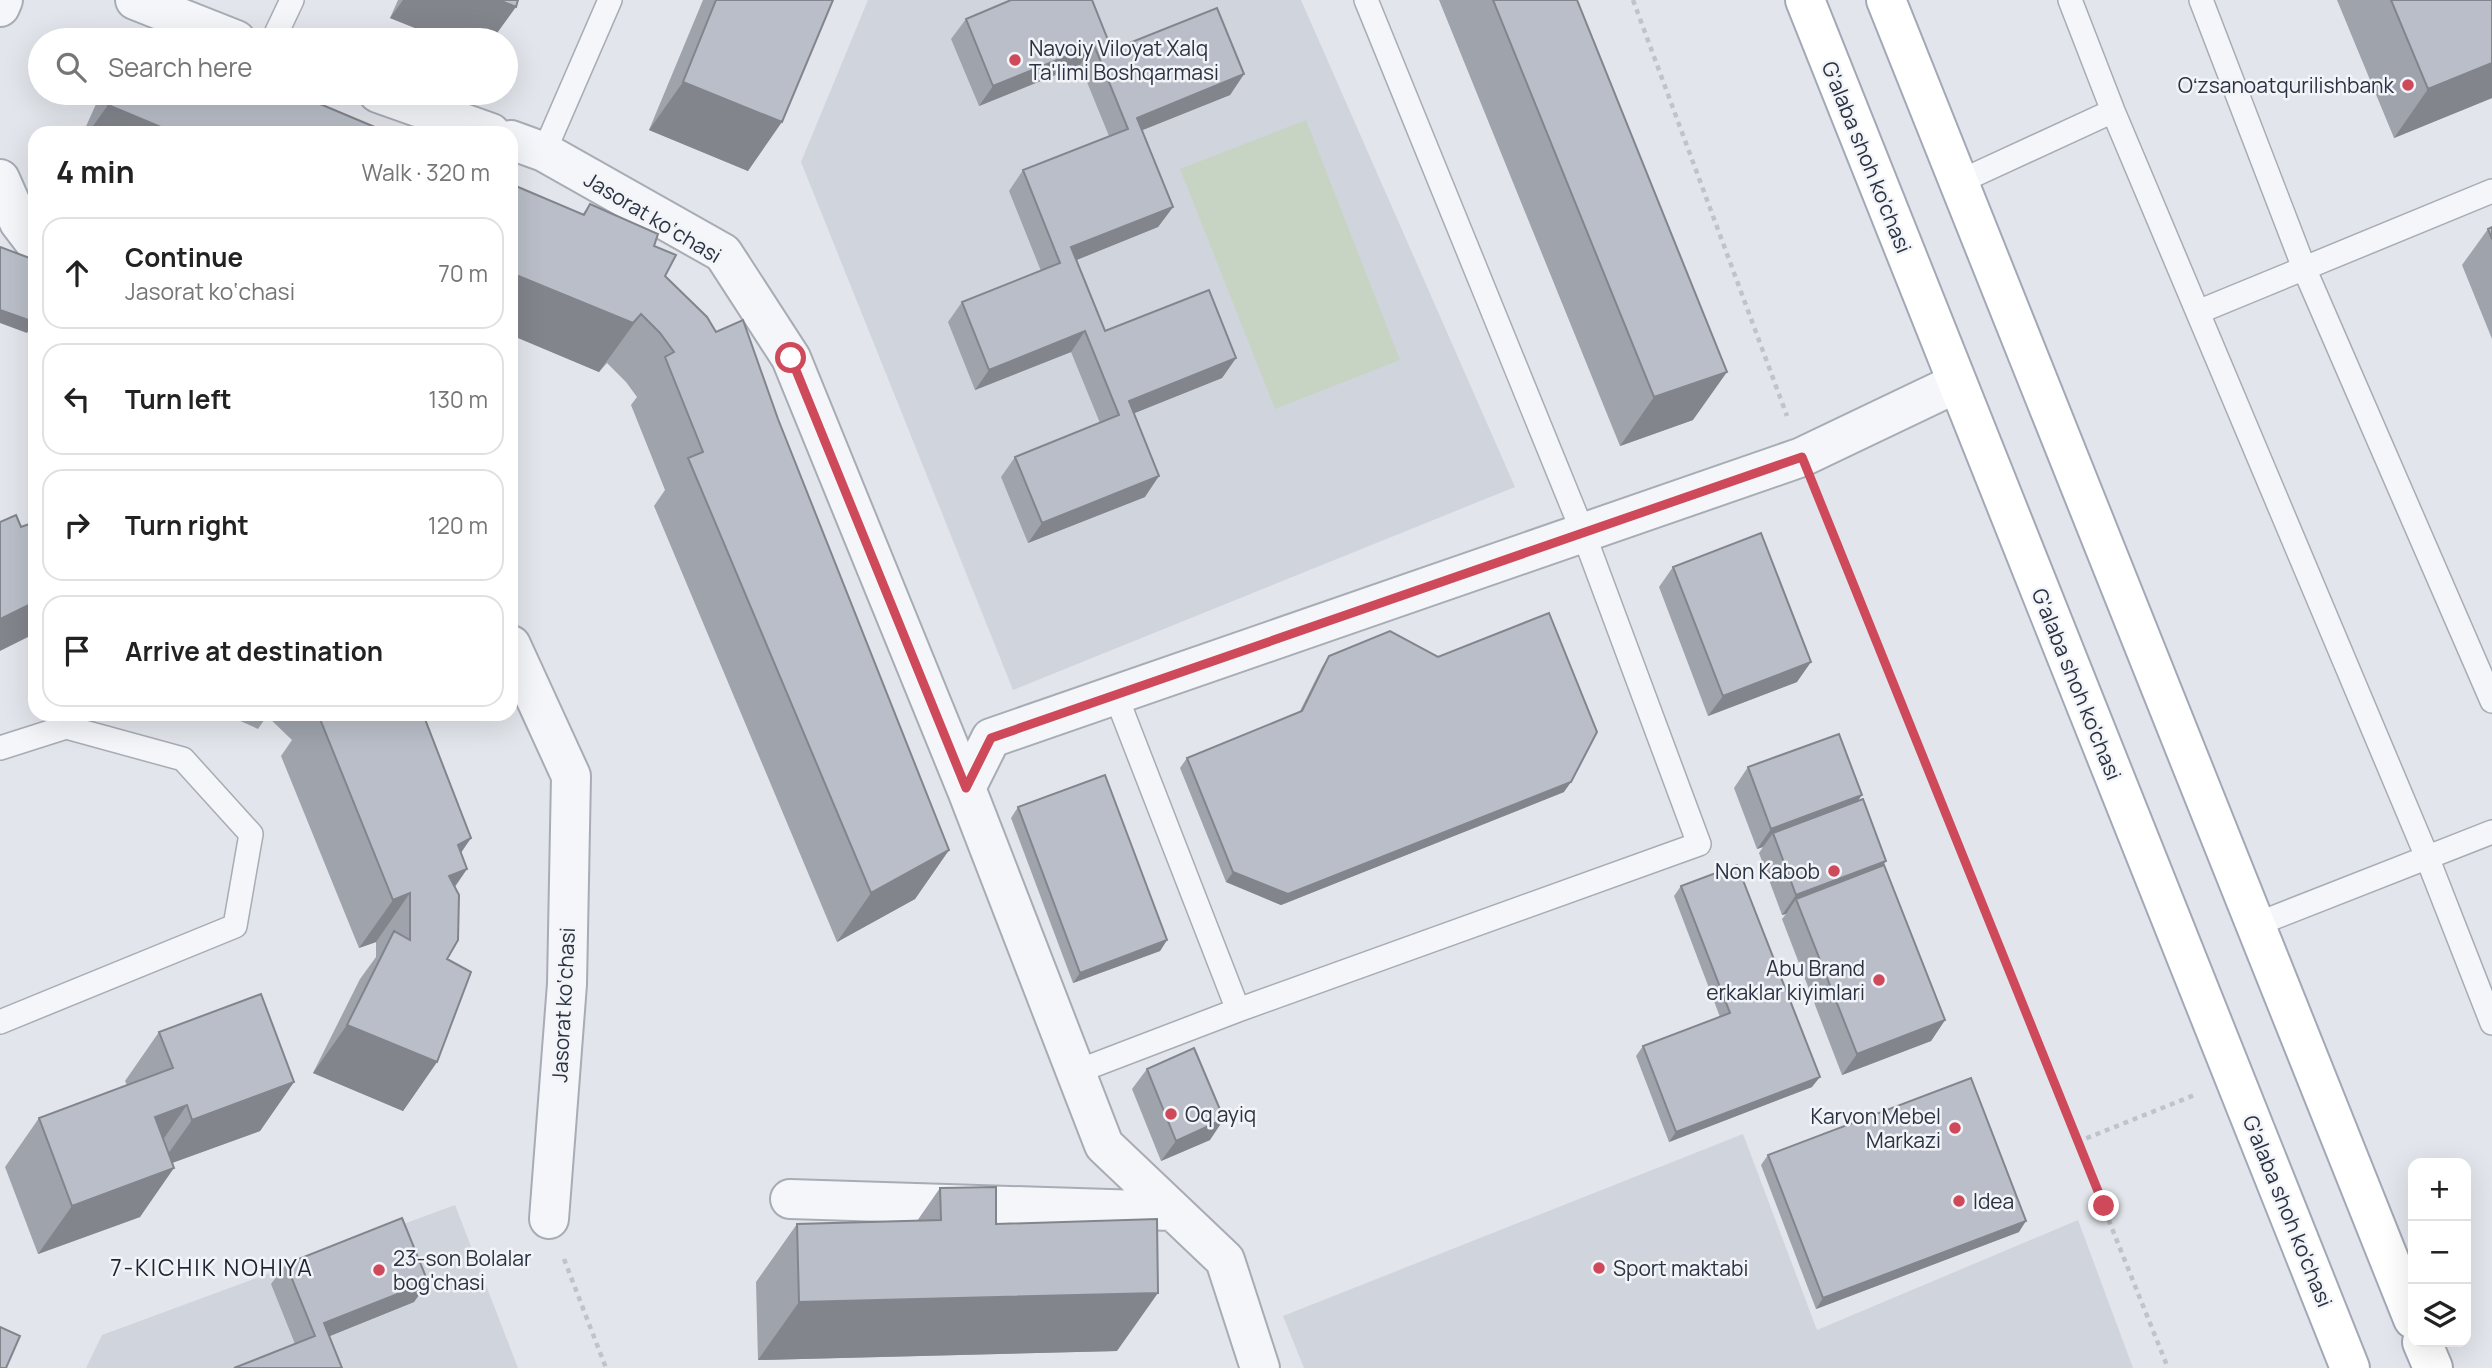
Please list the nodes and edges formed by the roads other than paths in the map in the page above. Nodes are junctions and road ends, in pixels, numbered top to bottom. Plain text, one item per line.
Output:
1 (3, 0) edge
2 (135, 0) edge
3 (292, 0) edge
4 (610, 0) edge
5 (1366, 0) edge
6 (1805, 0) edge
7 (1886, 0) edge
8 (2070, 0) edge
9 (2201, 0) edge
10 (0, 7) edge
11 (206, 28) edge
12 (279, 28) edge
13 (412, 105) edge
14 (2113, 110) junction
15 (471, 126) edge
16 (528, 146) edge
17 (0, 179) edge
18 (1959, 182) junction
19 (2492, 191) edge
20 (28, 234) edge
21 (2304, 268) junction
22 (2198, 312) junction
23 (1957, 383) junction
24 (1584, 535) junction
25 (518, 660) edge
26 (1116, 696) junction
27 (2492, 701) edge
28 (0, 748) edge
29 (966, 788) junction
30 (2492, 832) edge
31 (2427, 857) junction
32 (2255, 925) junction
33 (1238, 1010) junction
34 (0, 1022) edge
35 (2492, 1023) edge
36 (1076, 1072) junction
37 (790, 1199) dead end
38 (1172, 1211) junction
39 (549, 1219) road end
40 (2408, 1307) edge
41 (2424, 1347) edge
42 (1260, 1368) edge
43 (2350, 1368) edge
44 (2433, 1368) edge

1 - 10 street
2 - 11 street
3 - 12 lane
4 - 16 lane
5 - 24 lane
6 - 23 main road, G'alaba shoh ko'chasi
7 - 18 main road
8 - 14 lane
9 - 21 lane
13 - 15 street
14 - 18 lane
14 - 22 lane
16 - 29 street, Jasorat ko‘chasi
17 - 20 street
18 - 32 main road
19 - 21 lane
21 - 22 lane
21 - 27 lane
22 - 31 lane
23 - 24 street
23 - 43 main road, G'alaba shoh ko'chasi
24 - 26 street
24 - 33 lane
25 - 39 street, Jasorat ko‘chasi
26 - 29 street
26 - 33 lane
28 - 34 lane
29 - 36 street, Jasorat ko‘chasi
30 - 31 lane
31 - 32 lane
31 - 35 lane
32 - 40 main road
33 - 36 lane
36 - 38 street, Jasorat ko‘chasi
37 - 38 street
38 - 42 street, Jasorat ko‘chasi
41 - 44 main road

